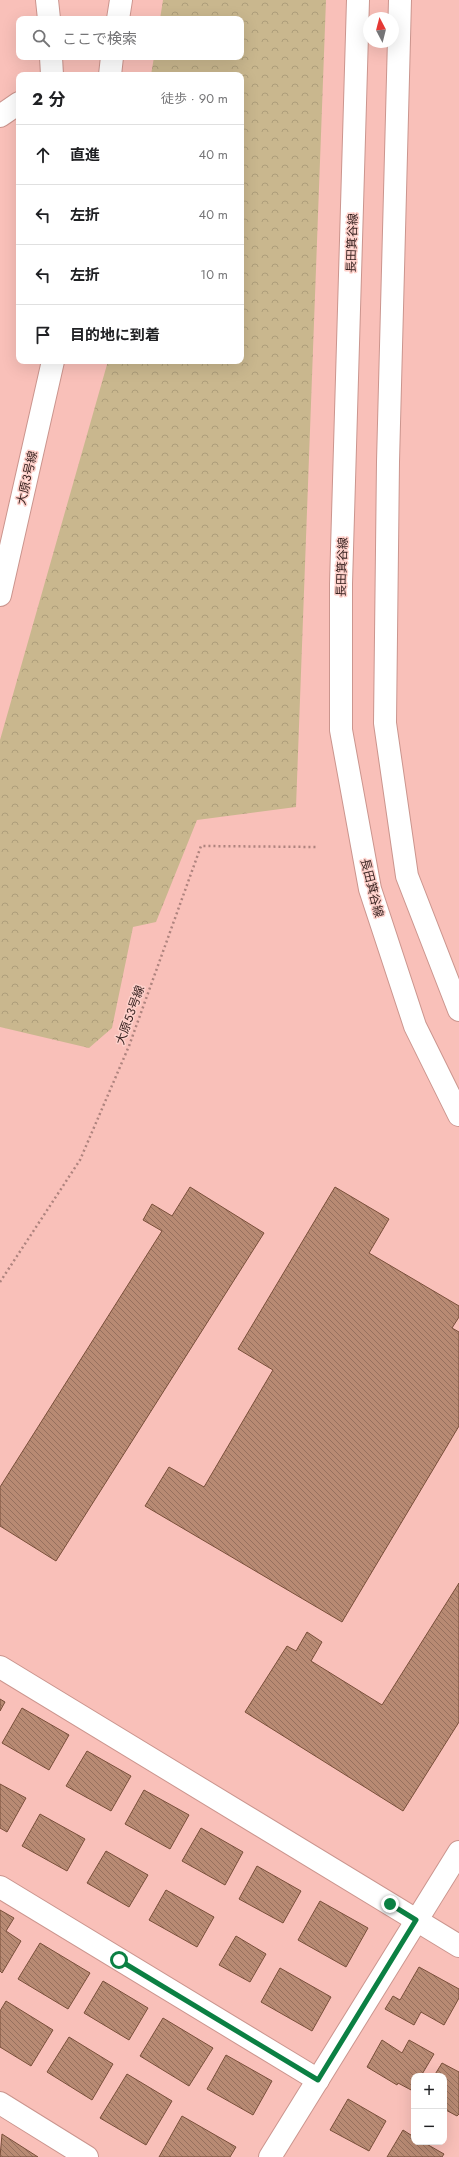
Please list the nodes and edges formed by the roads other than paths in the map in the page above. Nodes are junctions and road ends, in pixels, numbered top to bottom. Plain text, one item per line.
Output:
1 (47, 0) edge
2 (121, 0) edge
3 (358, 0) edge
4 (400, 0) edge
5 (49, 16) edge
6 (118, 16) edge
7 (51, 60) edge
8 (112, 60) edge
9 (52, 72) edge
10 (110, 72) edge
11 (16, 105) edge
12 (0, 116) edge
13 (52, 364) edge
14 (0, 595) edge
15 (459, 1010) edge
16 (459, 1115) edge
17 (0, 1667) edge
18 (459, 1852) edge
19 (0, 1887) edge
20 (416, 1920) junction
21 (459, 1946) edge
22 (318, 2080) junction
23 (0, 2103) edge
24 (87, 2157) edge
25 (270, 2157) edge

1 - 5 street
2 - 6 street
3 - 16 street, 長田箕谷線
4 - 15 street
7 - 9 street
8 - 10 street
11 - 12 street
13 - 14 street, 大原３号線
17 - 20 street
18 - 20 street
19 - 22 street
20 - 21 street
20 - 22 street
22 - 25 street
23 - 24 street

